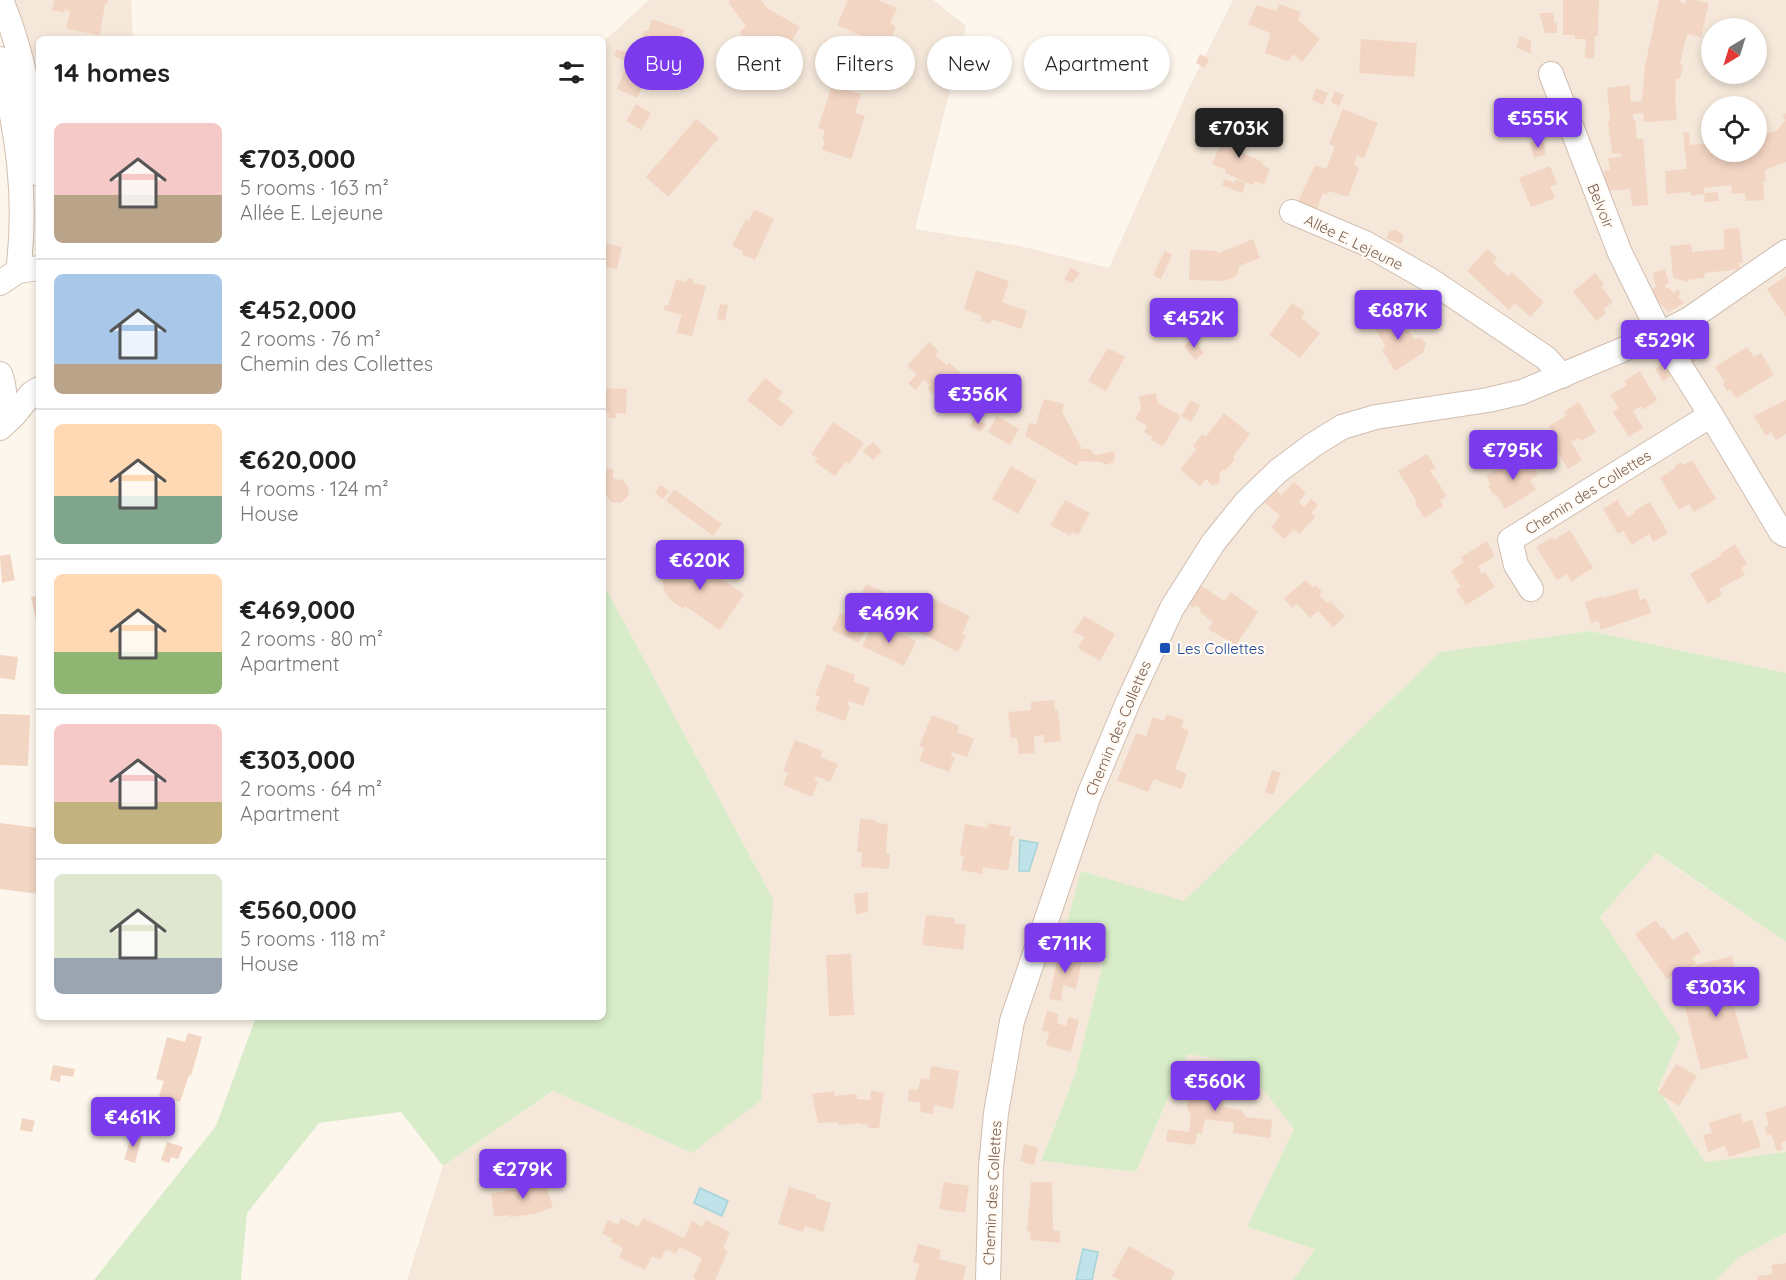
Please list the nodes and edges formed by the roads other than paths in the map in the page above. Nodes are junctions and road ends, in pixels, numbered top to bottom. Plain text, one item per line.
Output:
1 (2, 0) edge
2 (0, 59) edge
3 (1551, 74) dead end
4 (36, 145) edge
5 (1293, 213) dead end
6 (1786, 252) edge
7 (19, 274) edge
8 (1660, 334) junction
9 (0, 367) edge
10 (0, 374) edge
11 (1562, 376) junction
12 (36, 382) edge
13 (36, 391) edge
14 (1712, 415) junction
15 (0, 417) edge
16 (0, 428) edge
17 (1786, 535) edge
18 (1531, 589) dead end
19 (988, 1280) edge

1 - 4 street
2 - 7 street
3 - 8 street, Belvoir
5 - 11 street, Allée E. Lejeune
6 - 8 street, Chemin des Collettes
8 - 11 street, Chemin des Collettes
8 - 14 street
9 - 12 street
10 - 15 street
11 - 19 street, Chemin des Collettes
13 - 16 street
14 - 17 street
14 - 18 street, Chemin des Collettes

